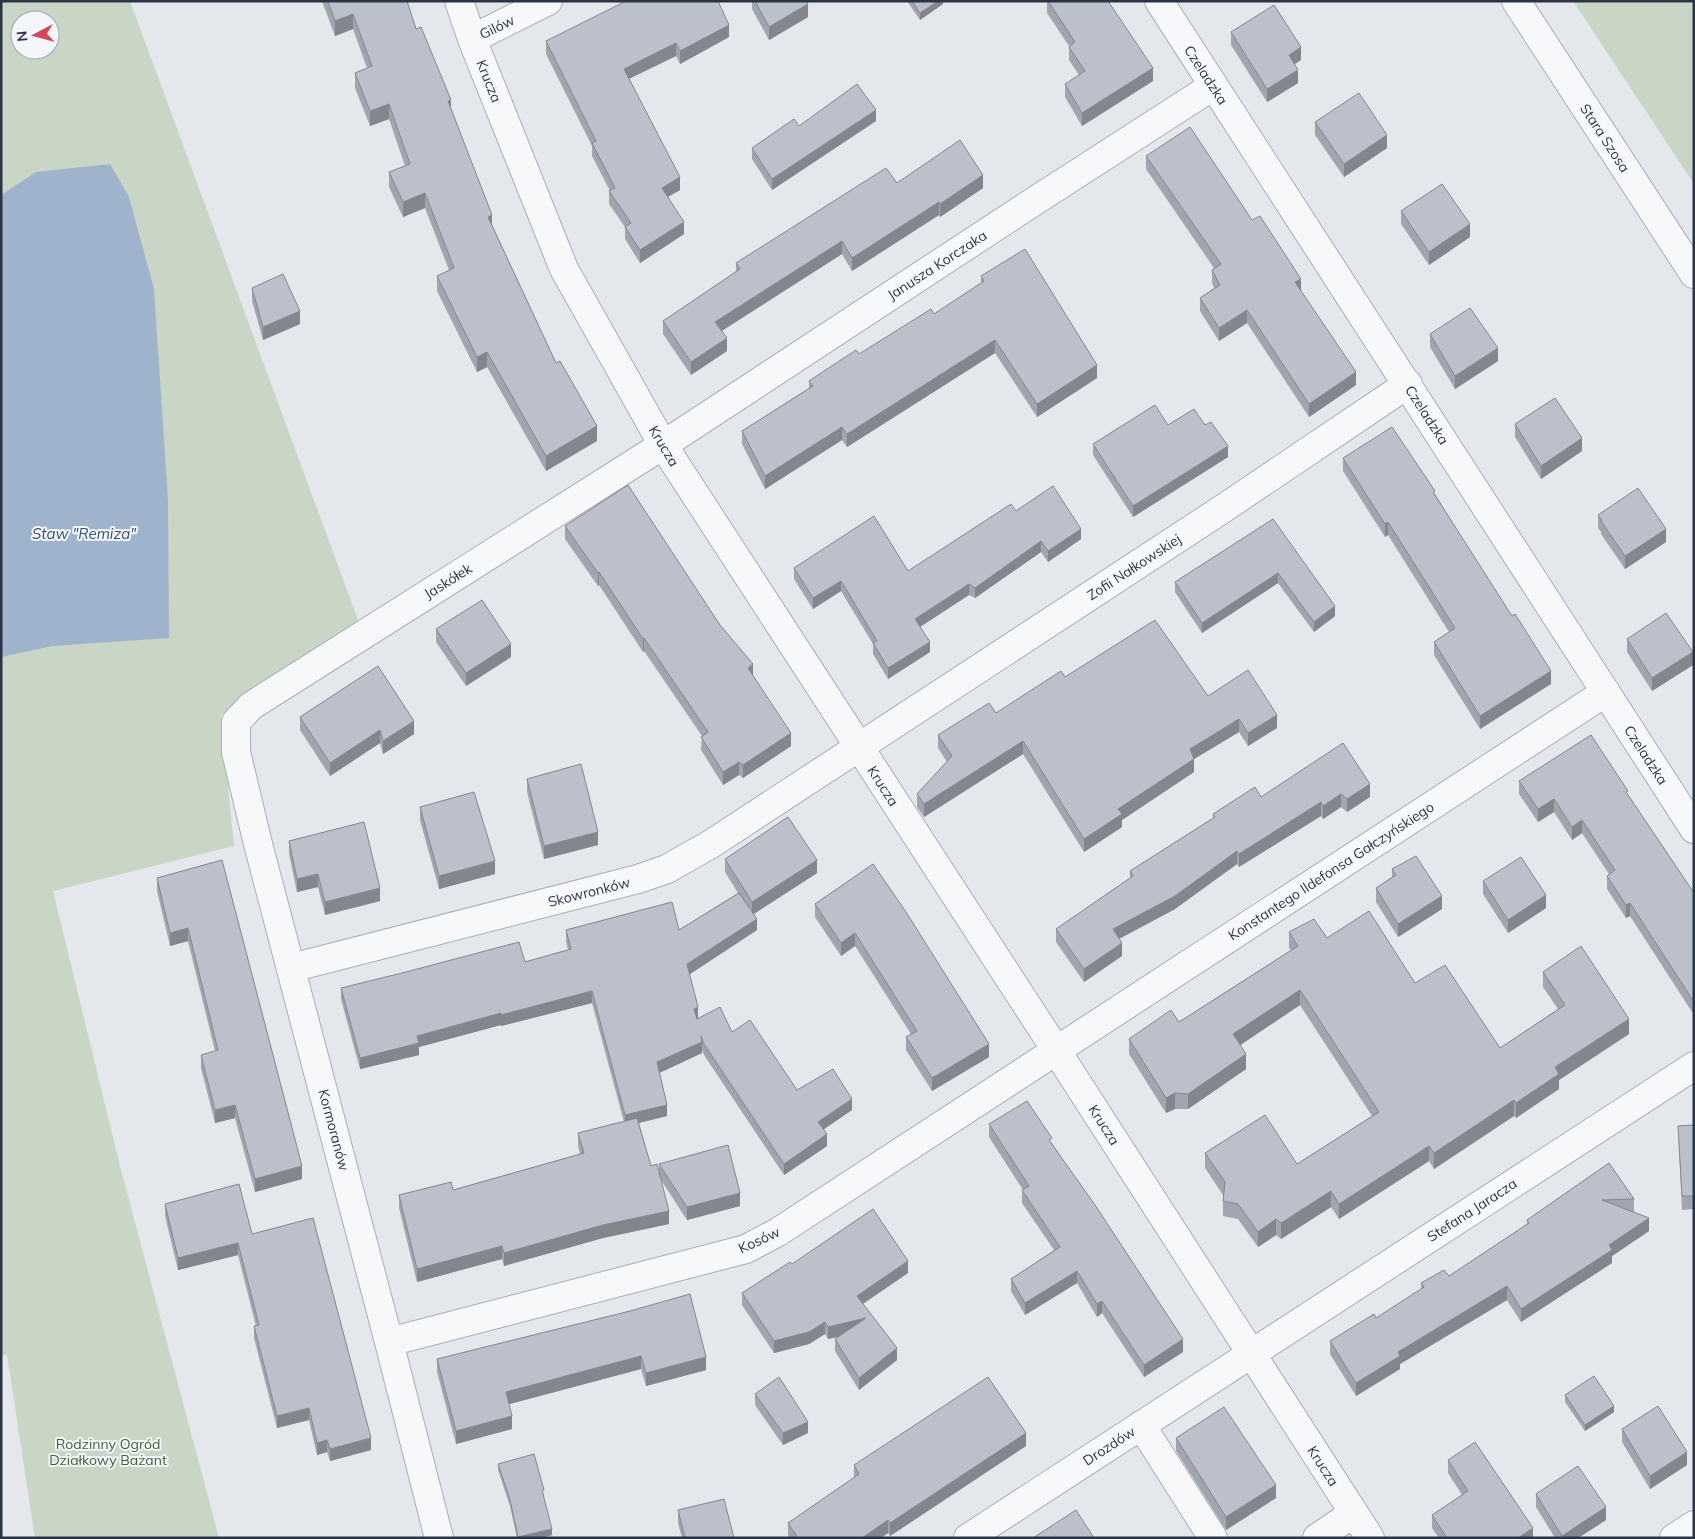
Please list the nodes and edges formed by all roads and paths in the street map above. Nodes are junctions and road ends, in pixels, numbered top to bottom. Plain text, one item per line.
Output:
1 (459, 1) edge
2 (548, 1) edge
3 (1159, 1) edge
4 (1516, 1) edge
5 (472, 39) junction
6 (1213, 86) junction
7 (1694, 274) edge
8 (1408, 384) junction
9 (663, 445) junction
10 (1606, 692) junction
11 (236, 722) joint
12 (858, 747) junction
13 (1694, 829) edge
14 (291, 968) junction
15 (1056, 1050) junction
16 (1694, 1066) edge
17 (390, 1342) junction
18 (1251, 1354) junction
19 (1141, 1425) junction
20 (1354, 1513) junction
21 (1694, 1525) edge
22 (439, 1538) edge
23 (968, 1538) edge
24 (1213, 1538) edge
25 (1317, 1538) edge
26 (1370, 1538) edge
27 (1674, 1538) edge

1 - 5 street, Krucza
2 - 5 street, Gilów
3 - 6 street, Czeladzka
4 - 7 street, Stara Szosa
5 - 9 street, Krucza
6 - 8 street, Czeladzka
6 - 9 street, Janusza Korczaka
8 - 10 street, Czeladzka
8 - 12 street, Zofii Nałkowskiej
9 - 11 street, Jaskółek
9 - 12 street, Krucza
10 - 13 street, Czeladzka
10 - 15 street, Konstantego Ildefonsa Gałczyńskiego
11 - 14 street, Kormoranów
12 - 14 street, Skowronków
12 - 15 street, Krucza
14 - 17 street, Kormoranów
15 - 17 street, Kosów
15 - 18 street, Krucza
16 - 18 street, Stefana Jaracza
17 - 22 street, Kormoranów
18 - 19 street, Drozdów
18 - 20 street, Krucza
19 - 23 street, Drozdów
19 - 24 street
20 - 25 street
20 - 26 street, Krucza
21 - 27 street

